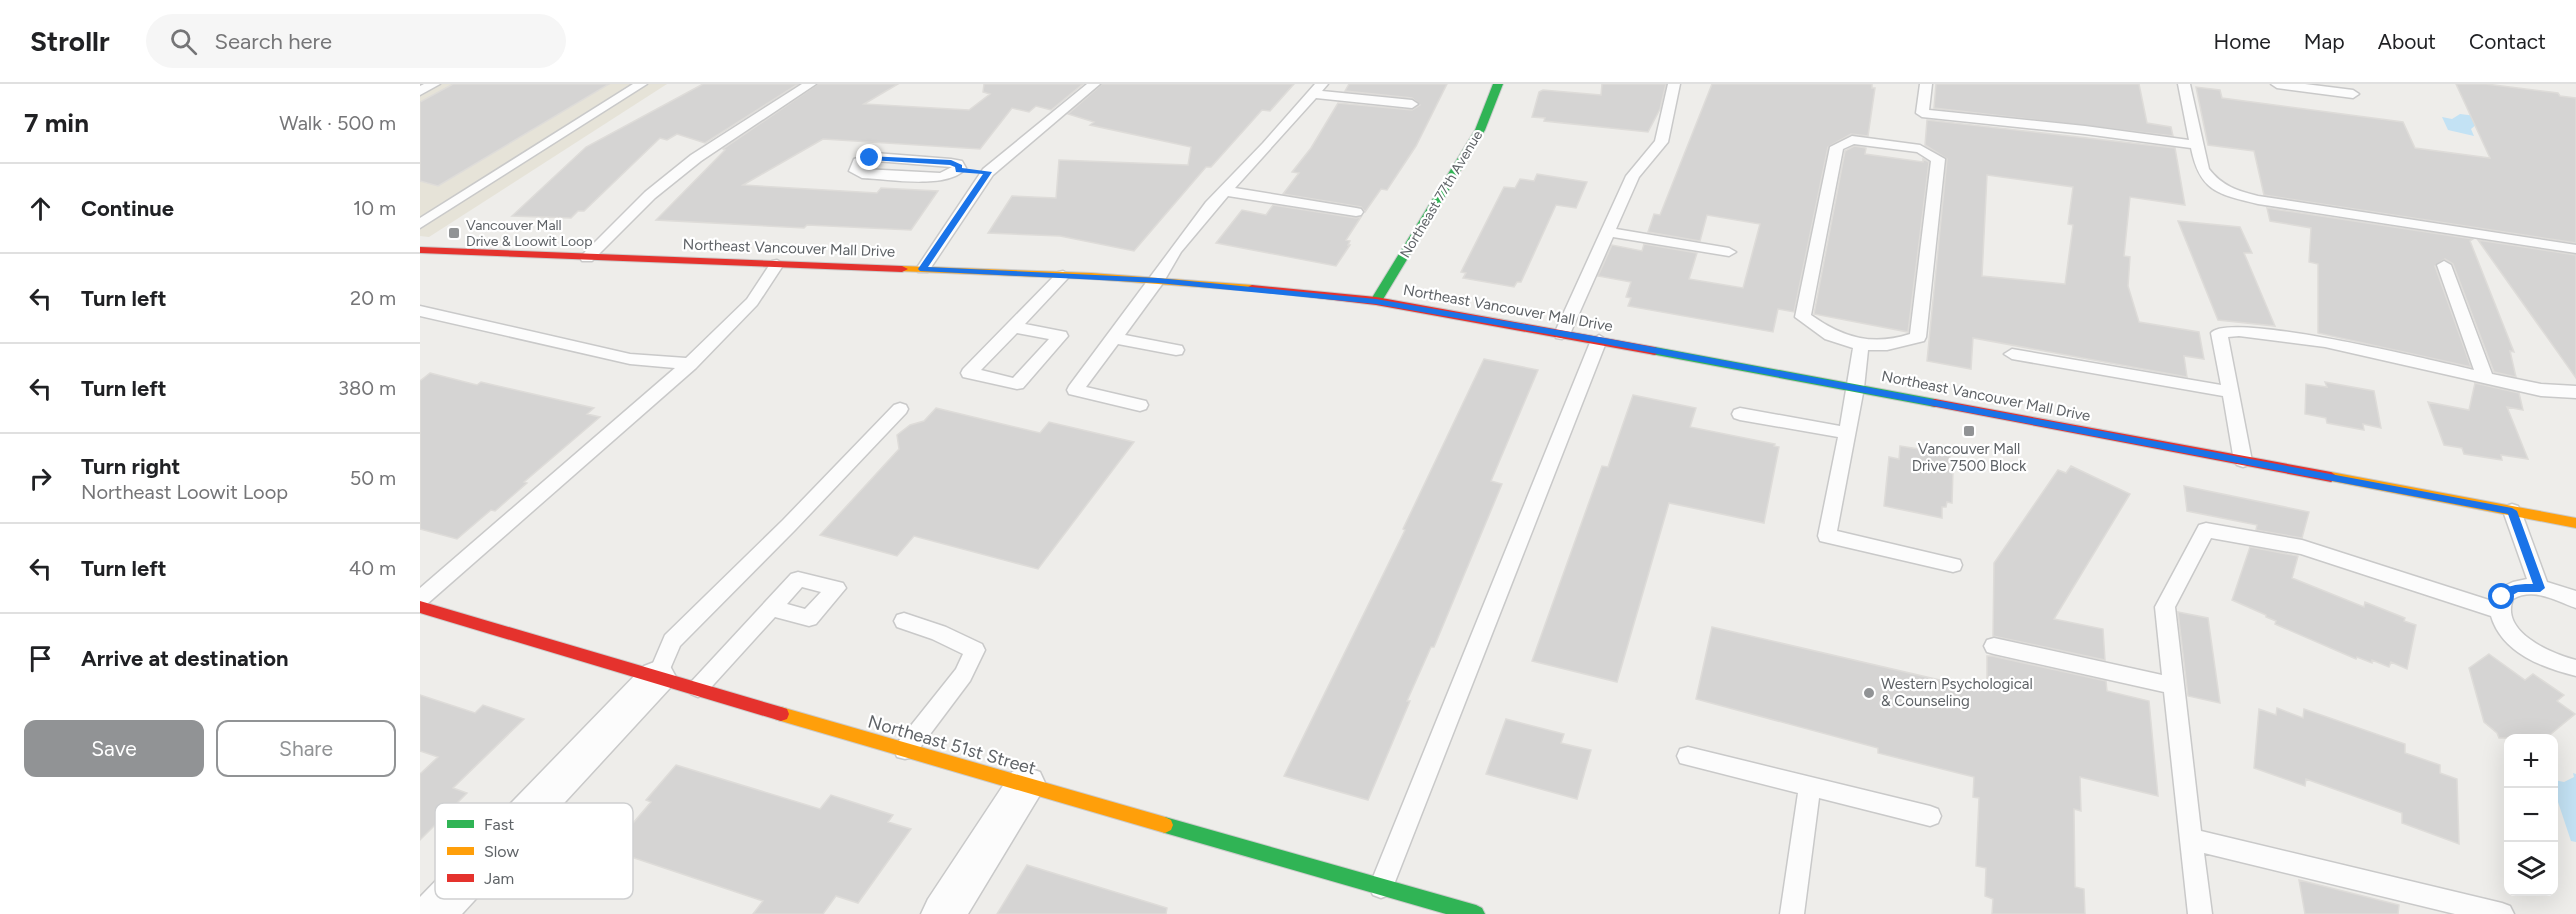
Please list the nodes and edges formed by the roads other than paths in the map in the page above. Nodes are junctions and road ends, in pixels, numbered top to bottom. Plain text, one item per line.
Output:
1 (434, 84) edge
2 (641, 84) edge
3 (810, 84) edge
4 (1094, 84) edge
5 (1498, 84) edge
6 (1674, 84) edge
7 (1926, 84) edge
8 (2184, 84) edge
9 (2277, 84) edge
10 (1318, 89) edge
11 (420, 91) edge
12 (2353, 94) dead end
13 (1412, 104) dead end
14 (2197, 145) junction
15 (918, 159) junction
16 (958, 170) junction
17 (988, 172) junction
18 (904, 176) junction
19 (1225, 191) junction
20 (1356, 212) dead end
21 (420, 224) edge
22 (1608, 232) junction
23 (2576, 249) edge
24 (1729, 252) dead end
25 (423, 254) edge
26 (587, 258) junction
27 (777, 264) junction
28 (2444, 265) dead end
29 (922, 269) junction
30 (1063, 274) junction
31 (1158, 280) junction
32 (1376, 301) junction
33 (420, 311) edge
34 (1013, 327) junction
35 (1562, 334) junction
36 (1116, 338) junction
37 (1599, 340) junction
38 (1861, 346) junction
39 (1176, 350) dead end
40 (2012, 354) dead end
41 (690, 363) junction
42 (2485, 378) junction
43 (1856, 388) junction
44 (2230, 392) junction
45 (2576, 392) edge
46 (1140, 405) dead end
47 (900, 409) dead end
48 (1740, 414) dead end
49 (1846, 433) junction
50 (2243, 461) junction
51 (2512, 511) junction
52 (2576, 523) edge
53 (1953, 565) dead end
54 (2540, 588) junction
55 (420, 599) edge
56 (2576, 600) edge
57 (420, 607) edge
58 (772, 608) dead end
59 (2499, 611) junction
60 (904, 621) dead end
61 (1994, 646) dead end
62 (2576, 668) edge
63 (657, 677) junction
64 (2174, 686) junction
65 (698, 688) junction
66 (905, 750) junction
67 (1688, 756) dead end
68 (1026, 785) junction
69 (1810, 786) junction
70 (538, 803) edge
71 (1930, 816) dead end
72 (2191, 839) junction
73 (1381, 887) junction
74 (447, 899) edge
75 (433, 914) edge
76 (943, 914) edge
77 (1476, 914) edge
78 (1792, 914) edge
79 (2200, 914) edge
80 (2502, 914) edge

1 - 11 lane
2 - 21 lane
3 - 26 lane
4 - 17 lane
5 - 32 main road, Northeast 77th Avenue
6 - 22 lane
7 - 14 lane
8 - 14 lane
9 - 12 lane
10 - 13 lane
10 - 19 lane
14 - 23 lane
15 - 16 lane
15 - 18 lane
15 - 18 lane
16 - 17 lane
16 - 18 lane
17 - 29 lane
19 - 20 lane
19 - 31 lane
22 - 24 lane
22 - 35 lane
25 - 26 main road, Northeast Vancouver Mall Drive
26 - 27 main road, Northeast Vancouver Mall Drive
27 - 29 main road, Northeast Vancouver Mall Drive
27 - 41 lane
28 - 42 lane
29 - 30 main road, Northeast Vancouver Mall Drive
30 - 31 main road, Northeast Vancouver Mall Drive
30 - 34 lane
31 - 32 main road, Northeast Vancouver Mall Drive
31 - 36 lane
32 - 35 main road, Northeast Vancouver Mall Drive
33 - 41 lane
34 - 34 lane
35 - 37 main road, Northeast Vancouver Mall Drive
36 - 39 lane
36 - 46 lane
37 - 43 main road, Northeast Vancouver Mall Drive
37 - 73 lane
38 - 38 lane
38 - 43 lane
40 - 44 lane
41 - 55 lane
42 - 44 lane
42 - 45 lane
43 - 49 lane
43 - 50 main road, Northeast Vancouver Mall Drive
44 - 50 lane
47 - 63 lane
48 - 49 lane
49 - 53 lane
50 - 51 main road, Northeast Vancouver Mall Drive
51 - 52 main road, Northeast Vancouver Mall Drive
51 - 54 lane
54 - 56 lane
54 - 59 lane
57 - 63 main road, Northeast 51st Street
58 - 65 lane
59 - 62 lane
59 - 64 lane
60 - 66 lane
61 - 64 lane
63 - 65 main road, Northeast 51st Street
63 - 70 street
64 - 72 lane
65 - 66 main road, Northeast 51st Street
66 - 68 main road, Northeast 51st Street
67 - 69 lane
68 - 73 main road, Northeast 51st Street
68 - 76 street
69 - 71 lane
69 - 78 lane
72 - 79 lane
72 - 80 lane
73 - 77 main road, Northeast 51st Street
74 - 75 street

